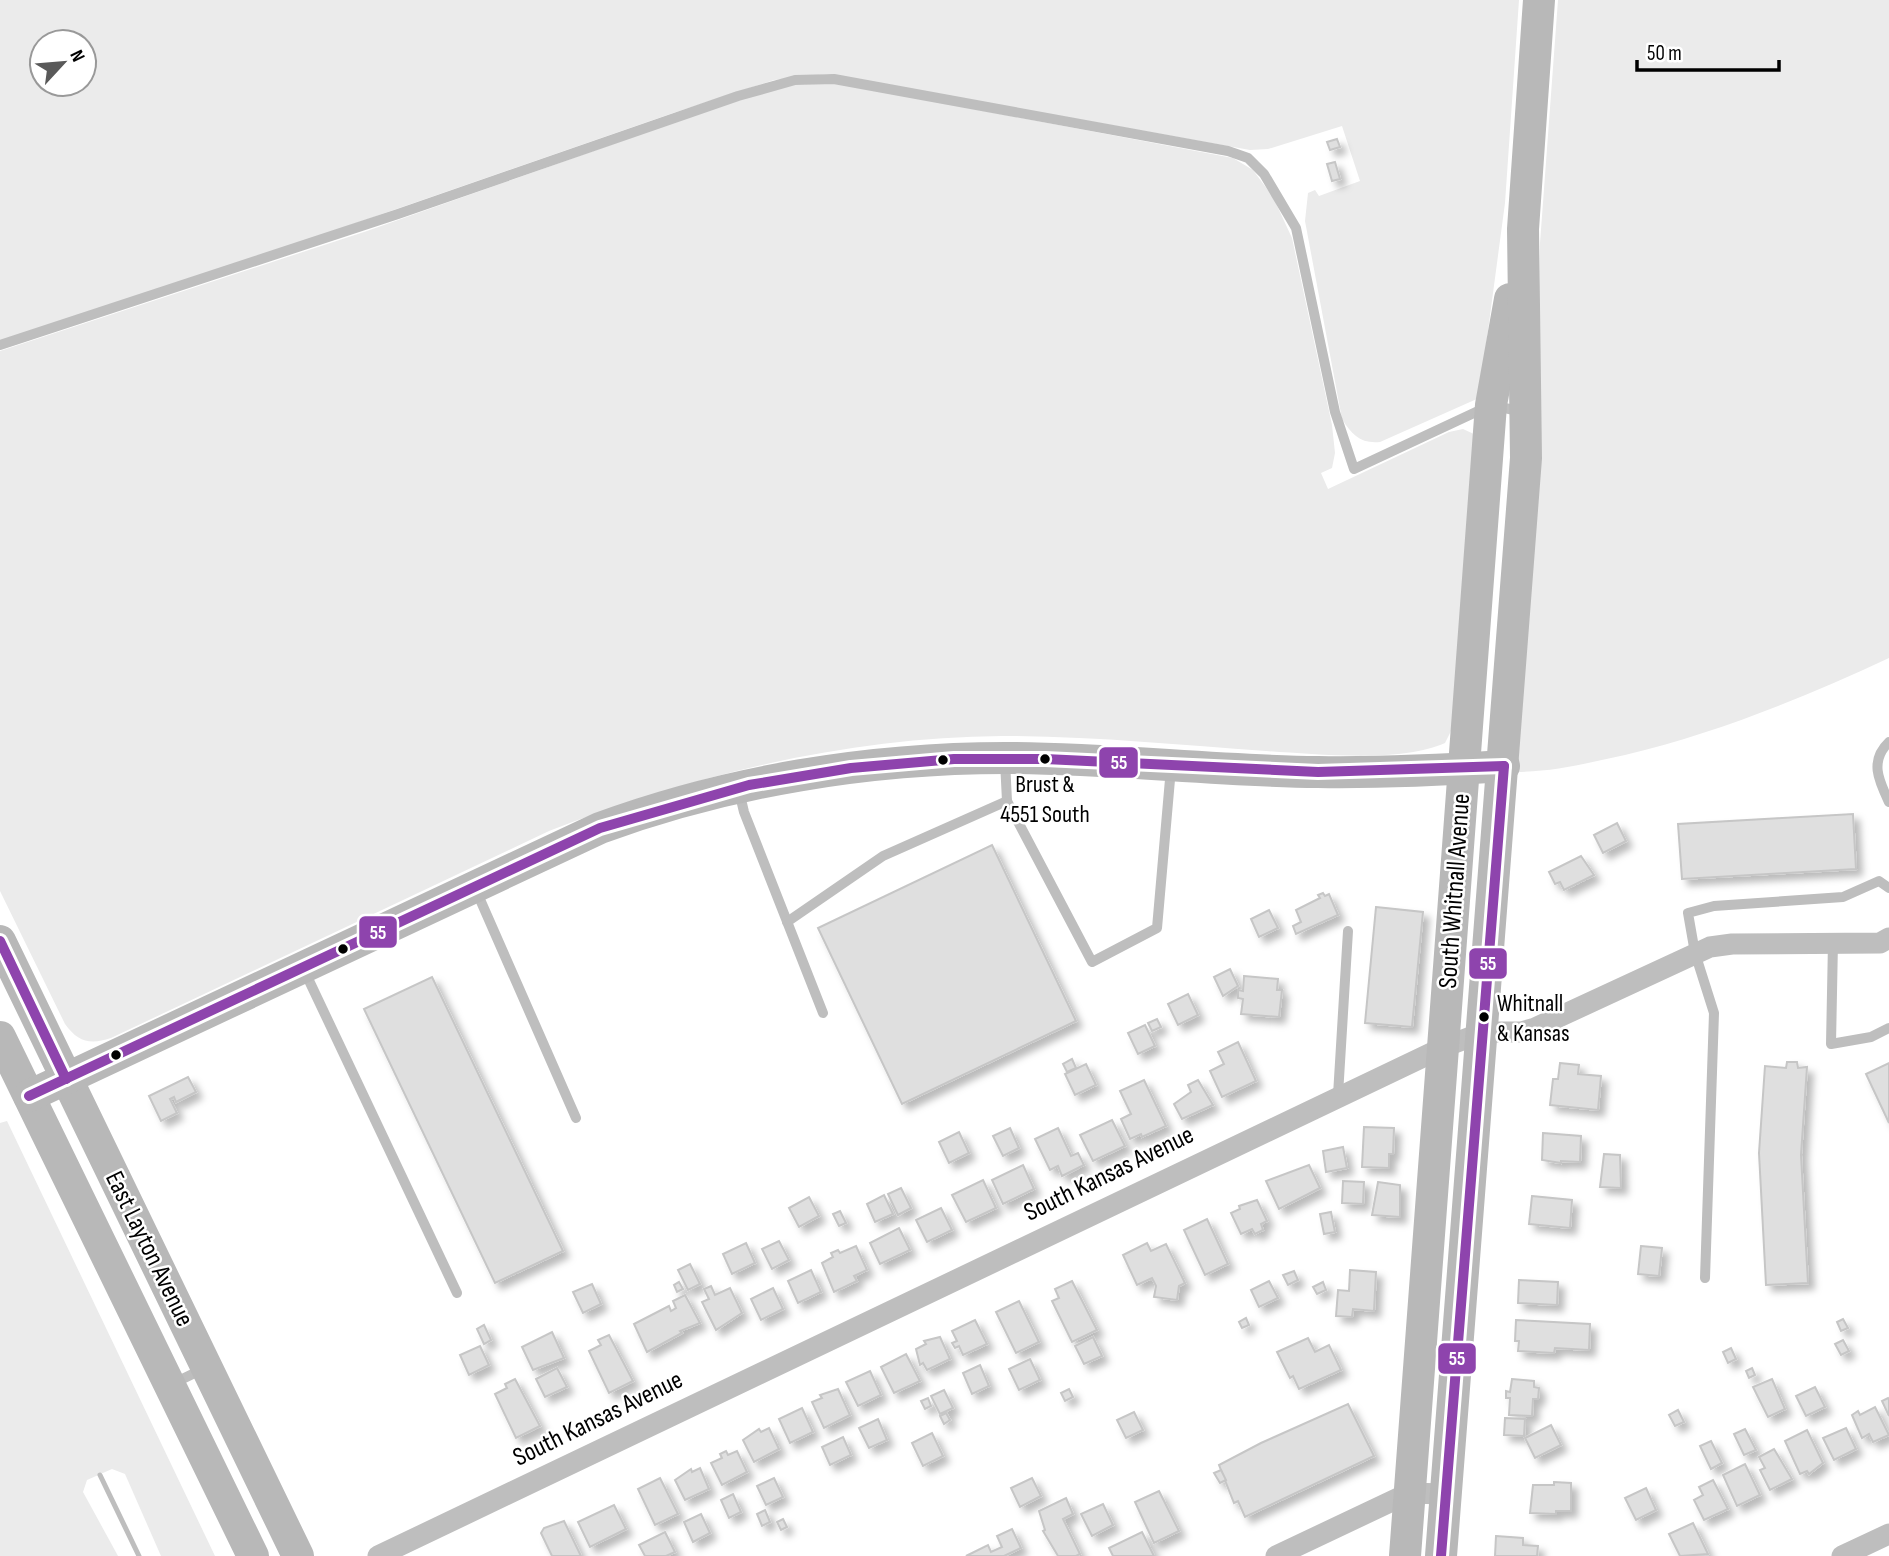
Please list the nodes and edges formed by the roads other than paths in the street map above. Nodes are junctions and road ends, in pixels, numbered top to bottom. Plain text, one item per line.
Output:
1 (1539, 0) edge
2 (1523, 229) junction
3 (0, 345) edge
4 (1491, 405) junction
5 (1526, 412) junction
6 (1889, 742) edge
7 (1005, 758) junction
8 (1172, 766) junction
9 (1504, 766) junction
10 (1464, 768) junction
11 (738, 788) junction
12 (1007, 801) junction
13 (1889, 802) edge
14 (474, 886) junction
15 (1889, 888) edge
16 (787, 922) junction
17 (1348, 932) dead end
18 (1889, 938) edge
19 (0, 941) edge
20 (1833, 942) junction
21 (1695, 953) junction
22 (303, 967) junction
23 (823, 1013) dead end
24 (1889, 1028) edge
25 (1484, 1032) junction
26 (0, 1037) edge
27 (1444, 1046) junction
28 (66, 1079) junction
29 (1338, 1095) junction
30 (29, 1096) junction
31 (576, 1118) dead end
32 (1705, 1278) dead end
33 (1425, 1288) junction
34 (1464, 1290) junction
35 (457, 1293) dead end
36 (206, 1367) junction
37 (169, 1385) junction
38 (1409, 1493) junction
39 (1444, 1494) junction
40 (1889, 1534) edge
41 (1286, 1553) edge
42 (253, 1556) edge
43 (298, 1556) edge
44 (377, 1556) edge
45 (1405, 1556) edge
46 (1441, 1556) edge
47 (1842, 1556) edge

1 - 2 street, South Whitnall Avenue
2 - 4 street, South Whitnall Avenue
2 - 5 street, South Whitnall Avenue
3 - 4 lane
4 - 5 lane
4 - 10 street, South Whitnall Avenue
5 - 9 street, South Whitnall Avenue
6 - 13 lane
7 - 8 street
7 - 11 street
7 - 12 lane
8 - 10 street
8 - 12 lane
9 - 10 street
9 - 25 street, South Whitnall Avenue
10 - 27 street, South Whitnall Avenue
11 - 14 street
11 - 16 lane
12 - 16 lane
14 - 22 street
14 - 31 lane
15 - 21 lane
16 - 23 lane
17 - 29 lane
18 - 20 street, South Kansas Avenue
19 - 28 street, East Layton Avenue
20 - 21 street, South Kansas Avenue
20 - 24 lane
21 - 25 street, South Kansas Avenue
21 - 32 lane
22 - 28 street
22 - 35 lane
25 - 27 street, South Kansas Avenue
25 - 34 street, South Whitnall Avenue
26 - 30 street, East Layton Avenue
27 - 29 street, South Kansas Avenue
27 - 33 street, South Whitnall Avenue
28 - 30 street
28 - 36 street, East Layton Avenue
29 - 44 street, South Kansas Avenue
30 - 37 street, East Layton Avenue
33 - 34 street
33 - 38 street, South Whitnall Avenue
34 - 39 street, South Whitnall Avenue
36 - 37 lane
36 - 43 street, East Layton Avenue
37 - 42 street, East Layton Avenue
38 - 39 street
38 - 41 street
38 - 45 street, South Whitnall Avenue
39 - 46 street, South Whitnall Avenue
40 - 47 street

